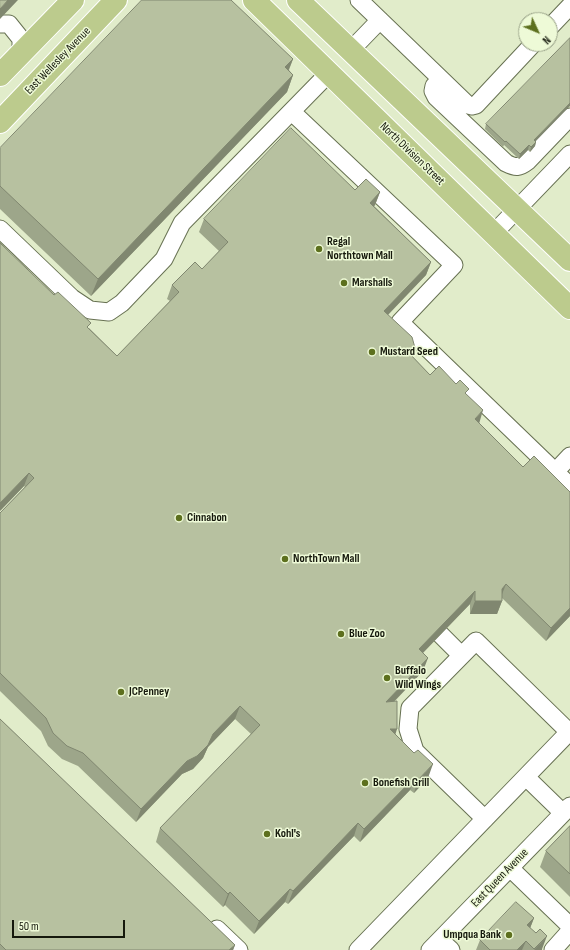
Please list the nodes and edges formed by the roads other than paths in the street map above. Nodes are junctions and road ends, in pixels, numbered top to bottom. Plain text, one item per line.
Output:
1 (116, 0) edge
2 (254, 0) edge
3 (298, 0) edge
4 (359, 0) edge
5 (67, 2) edge
6 (570, 6) edge
7 (558, 19) edge
8 (380, 20) junction
9 (1, 23) edge
10 (23, 48) junction
11 (351, 50) junction
12 (526, 52) edge
13 (329, 73) junction
14 (0, 75) edge
15 (441, 79) junction
16 (292, 112) junction
17 (570, 117) edge
18 (0, 122) edge
19 (570, 154) edge
20 (517, 209) junction
21 (0, 229) edge
22 (494, 233) junction
23 (19, 247) junction
24 (50, 257) dead end
25 (570, 260) edge
26 (570, 308) edge
27 (570, 456) edge
28 (555, 472) junction
29 (570, 486) edge
30 (441, 635) edge
31 (462, 655) junction
32 (570, 732) edge
33 (526, 777) junction
34 (567, 809) edge
35 (485, 819) junction
36 (510, 868) junction
37 (206, 918) edge
38 (570, 926) edge
39 (570, 932) edge
40 (440, 947) edge
41 (239, 950) edge
42 (358, 950) edge
43 (553, 950) edge

1 - 18 main road, East Wellesley Avenue
2 - 13 main road, North Division Street
3 - 11 main road
4 - 8 street
5 - 10 main road
6 - 7 street
8 - 11 street
8 - 15 street
9 - 10 street
10 - 14 main road
11 - 20 main road
12 - 15 street
13 - 16 street
13 - 22 main road, North Division Street
15 - 17 street
16 - 23 street
16 - 28 street
19 - 20 street
20 - 22 street
20 - 25 main road
21 - 23 street
22 - 26 main road, North Division Street
23 - 24 street
27 - 28 street
28 - 29 street
30 - 31 street
31 - 32 street
31 - 35 street
32 - 33 street
33 - 34 street
33 - 35 street
34 - 36 street, East Queen Avenue
35 - 42 street
36 - 38 street
36 - 40 street, East Queen Avenue
37 - 41 street
39 - 43 street

